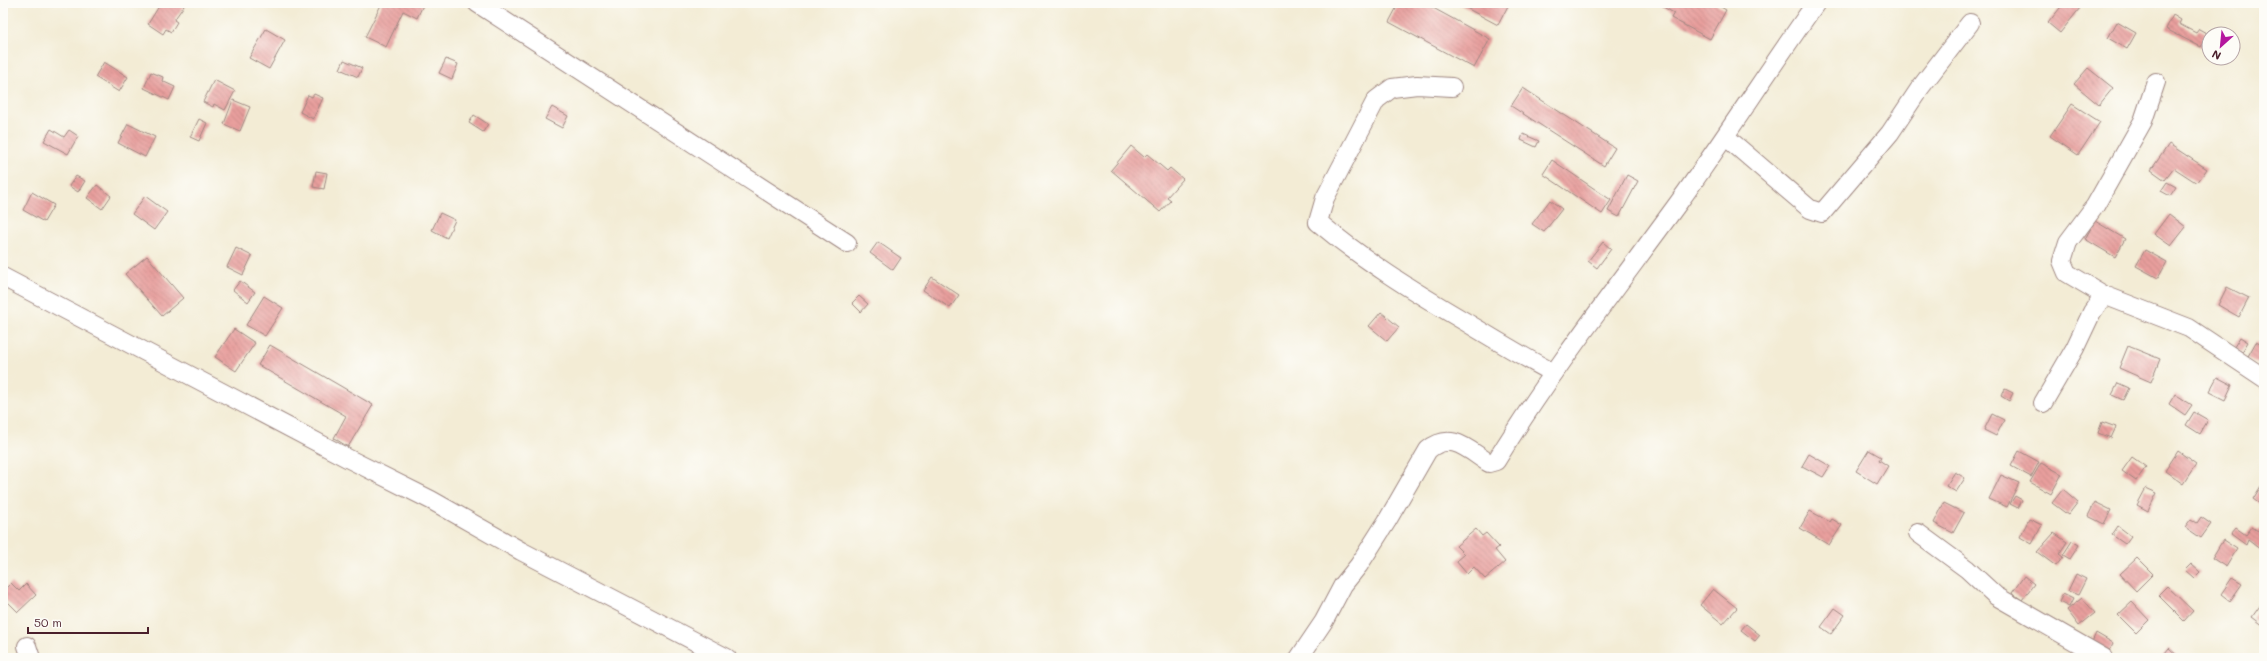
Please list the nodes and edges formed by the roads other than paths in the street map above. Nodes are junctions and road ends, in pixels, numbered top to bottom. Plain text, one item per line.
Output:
1 (477, 3) edge
2 (1816, 3) edge
3 (1970, 23) dead end
4 (2156, 82) dead end
5 (1452, 87) dead end
6 (1726, 137) junction
7 (848, 243) dead end
8 (3, 277) edge
9 (2104, 295) junction
10 (1554, 373) junction
11 (2264, 378) edge
12 (2042, 403) dead end
13 (1918, 533) dead end
14 (727, 658) edge
15 (1299, 658) edge
16 (2104, 658) edge

1 - 7 street
2 - 6 street
3 - 6 street
4 - 9 street
5 - 10 street
6 - 10 street
8 - 14 street
9 - 11 street
9 - 12 street
10 - 15 street
13 - 16 street

